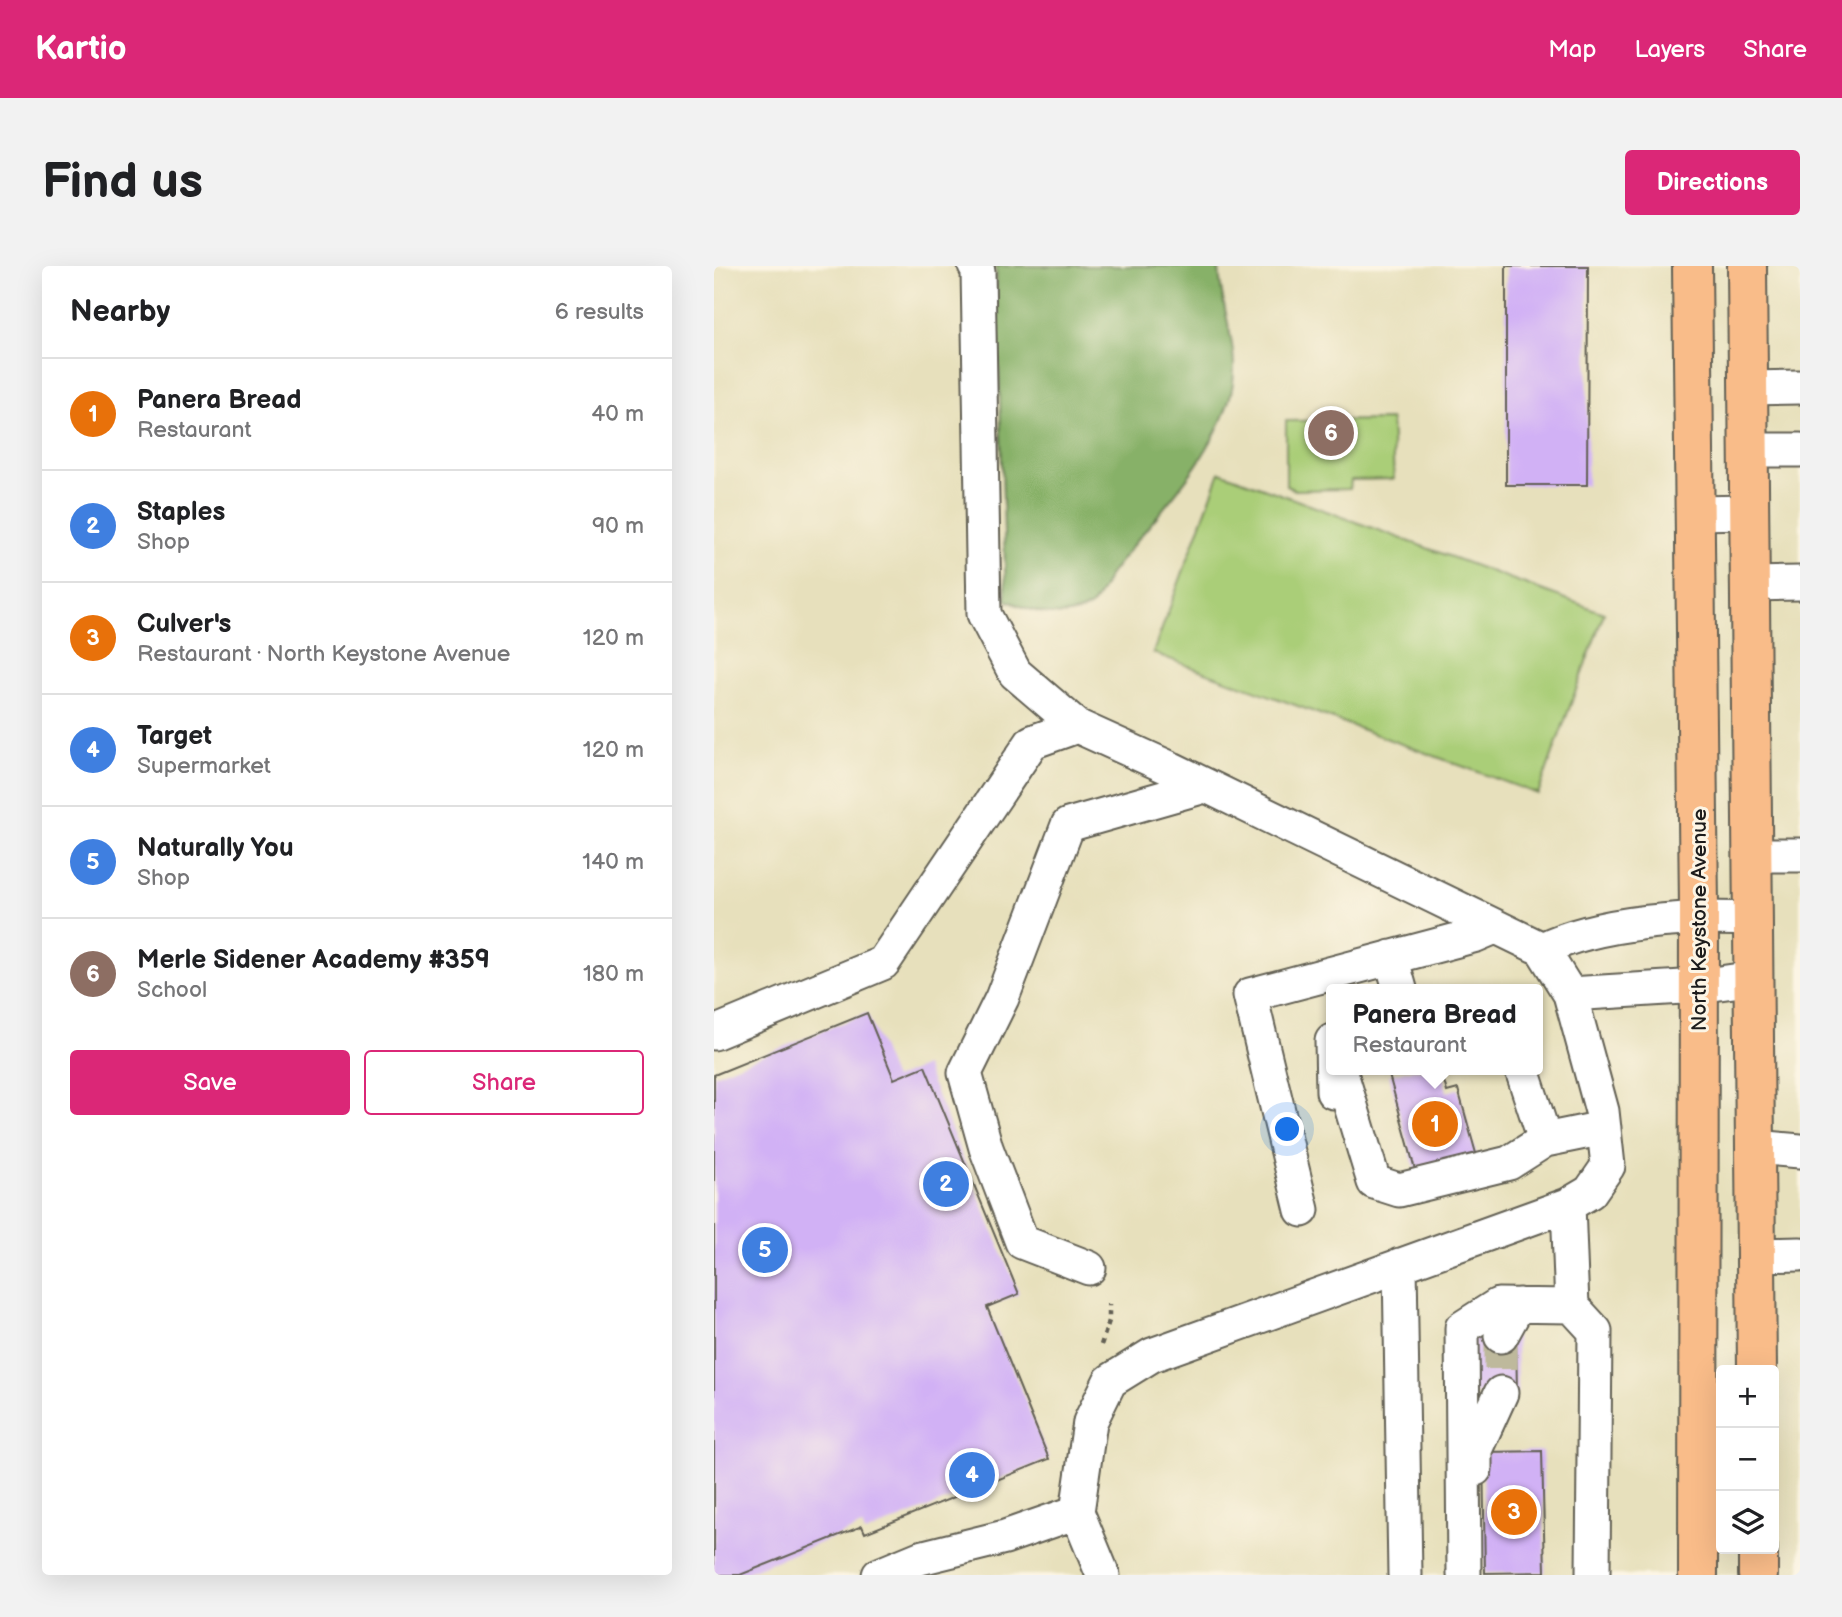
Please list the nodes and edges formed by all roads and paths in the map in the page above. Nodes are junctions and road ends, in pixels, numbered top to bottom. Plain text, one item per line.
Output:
1 (975, 266) edge
2 (1692, 266) edge
3 (1747, 266) edge
4 (1800, 387) edge
5 (1749, 388) junction
6 (1750, 450) junction
7 (1800, 450) edge
8 (1750, 512) junction
9 (1695, 513) junction
10 (1800, 583) edge
11 (1751, 584) junction
12 (1077, 726) junction
13 (1205, 786) junction
14 (1753, 855) junction
15 (1800, 855) edge
16 (1699, 916) junction
17 (1754, 919) junction
18 (1495, 927) junction
19 (1542, 949) junction
20 (1391, 957) junction
21 (1754, 978) junction
22 (1399, 984) edge
23 (1699, 986) junction
24 (1570, 994) junction
25 (714, 1032) edge
26 (1524, 1075) edge
27 (1338, 1077) edge
28 (1604, 1128) junction
29 (1545, 1140) junction
30 (1755, 1147) junction
31 (1800, 1152) edge
32 (1568, 1205) junction
33 (1301, 1210) dead end
34 (1800, 1254) edge
35 (1756, 1255) junction
36 (1401, 1265) junction
37 (1088, 1268) dead end
38 (1109, 1304) dead end
39 (1518, 1305) junction
40 (1572, 1306) junction
41 (1490, 1336) tunnel mouth
42 (1101, 1345) dead end
43 (1757, 1365) edge
44 (1491, 1393) tunnel mouth
45 (1077, 1511) junction
46 (1758, 1554) edge
47 (1464, 1567) edge
48 (879, 1575) edge
49 (1102, 1575) edge
50 (1405, 1575) edge
51 (1593, 1575) edge
52 (1699, 1575) edge
53 (1758, 1575) edge

1 - 12 lane
2 - 9 main road, North Keystone Avenue
3 - 5 main road
4 - 5 lane
5 - 6 main road
6 - 7 lane
6 - 8 main road
8 - 9 lane
8 - 11 main road
9 - 16 main road, North Keystone Avenue
10 - 11 lane
11 - 14 main road
12 - 13 lane
12 - 25 lane
13 - 18 lane
13 - 37 lane
14 - 15 lane
14 - 17 main road
16 - 17 lane
16 - 19 lane
16 - 23 main road, North Keystone Avenue
17 - 21 main road
18 - 19 lane
18 - 20 lane
19 - 24 lane
20 - 22 lane
20 - 33 lane
21 - 23 lane
21 - 30 main road
23 - 24 lane
23 - 52 main road, North Keystone Avenue
24 - 28 lane
26 - 29 lane
27 - 29 lane
28 - 29 lane
28 - 32 lane
30 - 31 lane
30 - 35 main road
32 - 36 lane
32 - 40 lane
34 - 35 lane
35 - 43 main road
36 - 45 lane
36 - 50 lane
38 - 42 path
39 - 40 lane
39 - 41 lane
39 - 47 lane
40 - 51 lane
44 - 47 lane
45 - 48 lane
45 - 49 lane
46 - 53 main road

